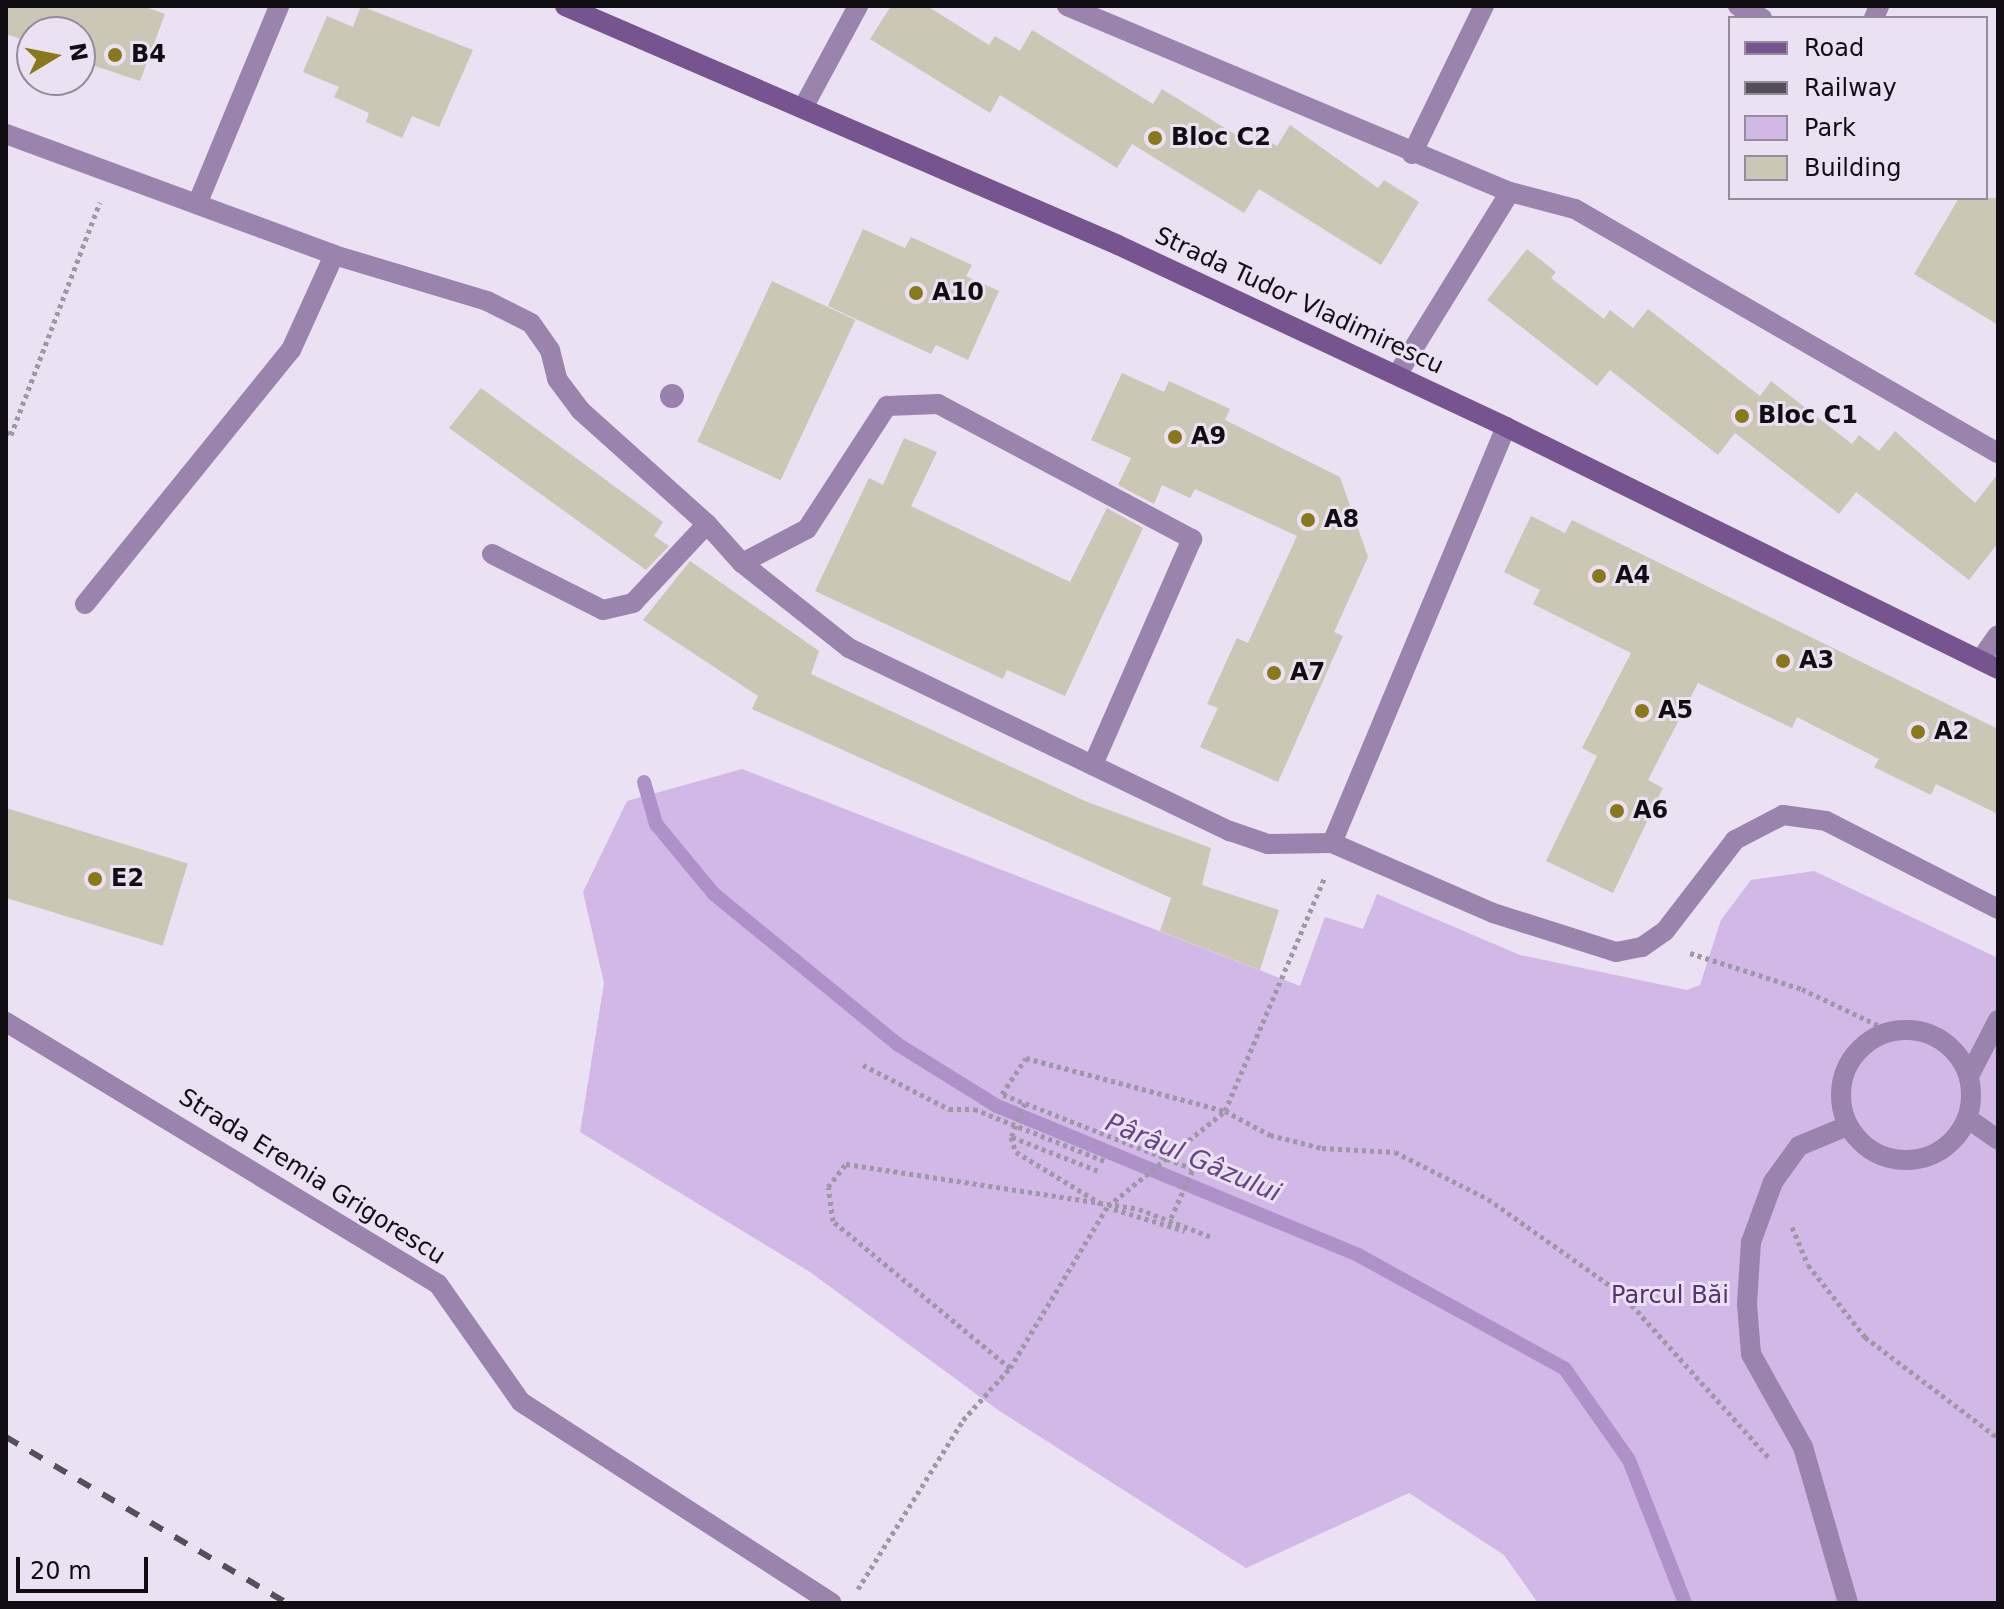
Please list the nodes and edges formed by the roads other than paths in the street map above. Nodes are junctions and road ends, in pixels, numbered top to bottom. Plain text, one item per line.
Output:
1 (279, 6) edge
2 (565, 6) edge
3 (858, 6) edge
4 (1067, 6) edge
5 (1484, 6) edge
6 (1738, 6) edge
7 (1758, 16) edge
8 (804, 106) junction
9 (6, 134) edge
10 (1412, 154) junction
11 (1510, 192) junction
12 (198, 202) junction
13 (334, 255) junction
14 (1397, 375) junction
15 (1506, 427) junction
16 (1998, 453) edge
17 (707, 524) junction
18 (492, 554) dead end
19 (742, 563) junction
20 (85, 604) dead end
21 (1998, 635) edge
22 (1990, 664) edge
23 (1093, 765) junction
24 (1335, 845) junction
25 (1998, 909) edge
26 (1998, 1020) edge
27 (6, 1022) edge
28 (1969, 1076) junction
29 (1967, 1118) junction
30 (1847, 1126) junction
31 (1998, 1140) edge
32 (832, 1603) edge
33 (1848, 1603) edge

1 - 12 street
2 - 8 street, Strada Tudor Vladimirescu
3 - 8 street
4 - 10 street
5 - 10 street
6 - 7 street
8 - 14 street, Strada Tudor Vladimirescu
9 - 12 street
10 - 11 street
11 - 14 street
11 - 16 street
12 - 13 street
13 - 17 street
13 - 20 street
14 - 15 street, Strada Tudor Vladimirescu
15 - 22 street, Strada Tudor Vladimirescu
15 - 24 street
17 - 18 street
17 - 19 street
19 - 23 street
19 - 23 street
21 - 22 street
23 - 24 street
24 - 25 street
26 - 28 street
27 - 32 street, Strada Eremia Grigorescu
28 - 29 street
28 - 30 street
29 - 30 street
29 - 31 street
30 - 33 street

